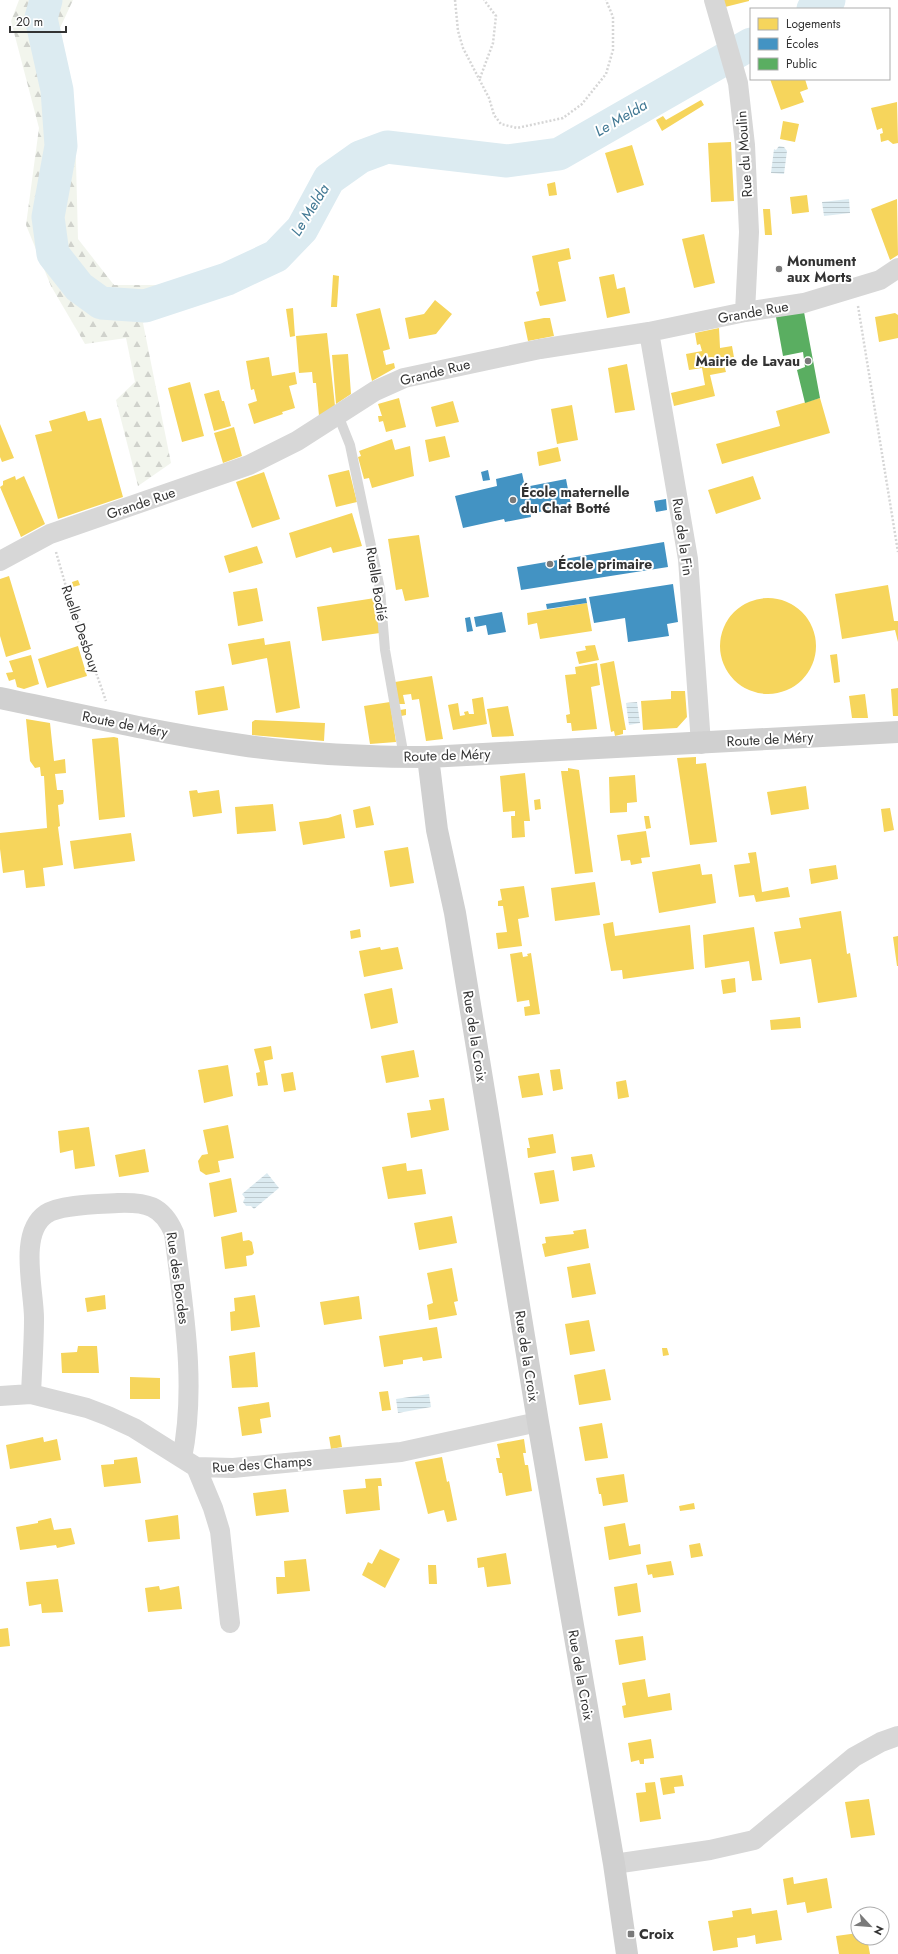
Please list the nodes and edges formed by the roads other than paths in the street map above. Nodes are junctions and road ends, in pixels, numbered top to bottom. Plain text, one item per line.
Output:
1 (714, 0) edge
2 (898, 268) edge
3 (745, 312) junction
4 (650, 332) junction
5 (338, 415) junction
6 (0, 561) edge
7 (0, 698) edge
8 (898, 732) edge
9 (701, 744) junction
10 (404, 757) junction
11 (428, 757) junction
12 (31, 1394) junction
13 (0, 1396) edge
14 (538, 1422) junction
15 (189, 1462) junction
16 (230, 1623) dead end
17 (898, 1736) edge
18 (614, 1864) junction
19 (627, 1954) edge

1 - 3 street, Rue du Moulin
2 - 3 street, Grande Rue
3 - 4 street, Grande Rue
4 - 5 street, Grande Rue
4 - 9 street, Rue de la Fin
5 - 6 street, Grande Rue
5 - 10 lane, Ruelle Bodié
7 - 10 street, Route de Méry
8 - 9 street, Route de Méry
9 - 11 street, Route de Méry
10 - 11 street, Route de Méry
11 - 14 street, Rue de la Croix
12 - 13 street
12 - 15 street
12 - 15 street, Rue des Bordes
14 - 15 street, Rue des Champs
14 - 18 street, Rue de la Croix
15 - 16 street
17 - 18 street
18 - 19 street, Rue de la Croix

